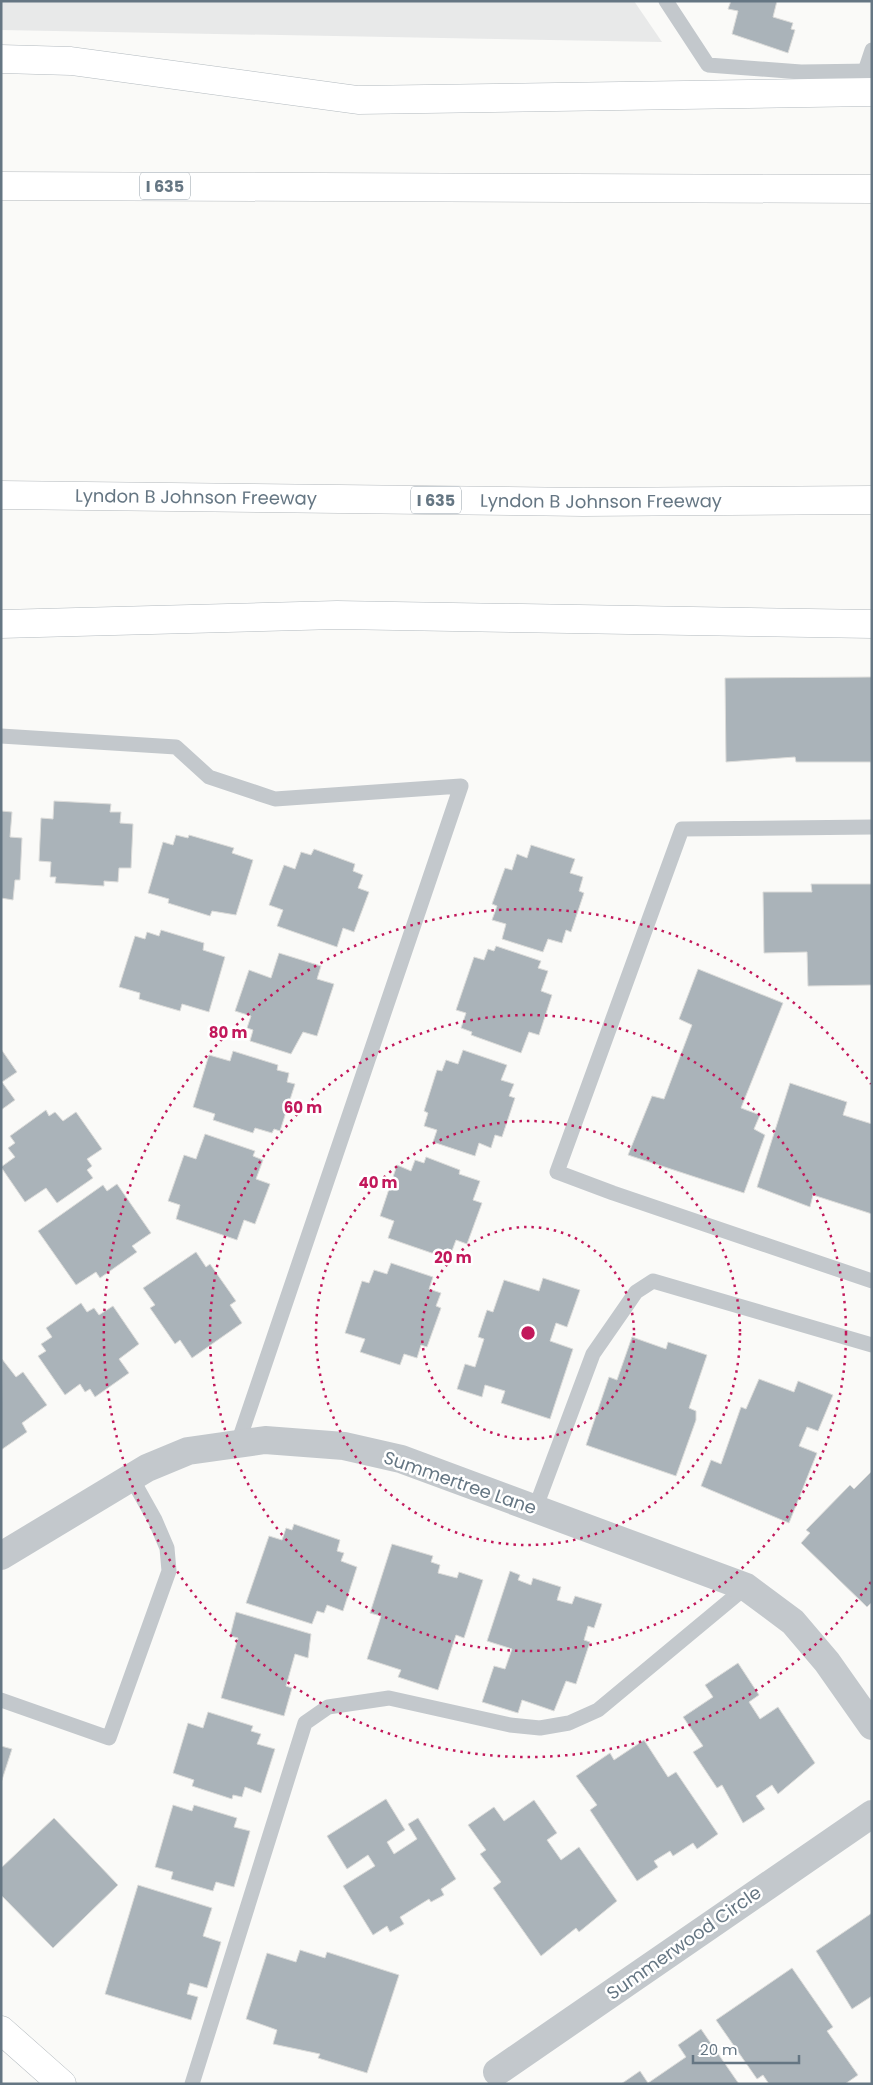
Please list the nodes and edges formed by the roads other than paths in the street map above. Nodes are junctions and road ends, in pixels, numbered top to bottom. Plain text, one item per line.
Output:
1 (666, 1) edge
2 (872, 50) edge
3 (1, 59) edge
4 (870, 78) edge
5 (1, 186) edge
6 (864, 186) edge
7 (1, 495) edge
8 (872, 500) edge
9 (779, 501) junction
10 (872, 515) edge
11 (1, 624) edge
12 (872, 624) edge
13 (1, 736) edge
14 (872, 827) edge
15 (872, 1282) edge
16 (872, 1345) edge
17 (238, 1444) junction
18 (131, 1478) junction
19 (535, 1509) junction
20 (1, 1556) edge
21 (746, 1587) junction
22 (1, 1700) edge
23 (872, 1726) edge
24 (872, 1814) edge
25 (1, 2030) edge
26 (497, 2072) dead end
27 (62, 2084) edge
28 (192, 2084) edge

1 - 4 lane
2 - 4 lane
3 - 4 main road
5 - 6 main road, I 635
7 - 9 main road, Lyndon B Johnson Freeway / I 635
8 - 9 main road, Lyndon B Johnson Freeway / I 635
9 - 10 main road
11 - 12 main road
13 - 17 lane
14 - 15 lane
16 - 19 lane
17 - 18 street, Summertree Lane
17 - 19 street, Summertree Lane
18 - 20 street, Summertree Lane
18 - 22 lane
19 - 21 street, Summertree Lane
21 - 23 street, Summertree Lane
21 - 28 lane
24 - 26 street, Summerwood Circle
25 - 27 main road

